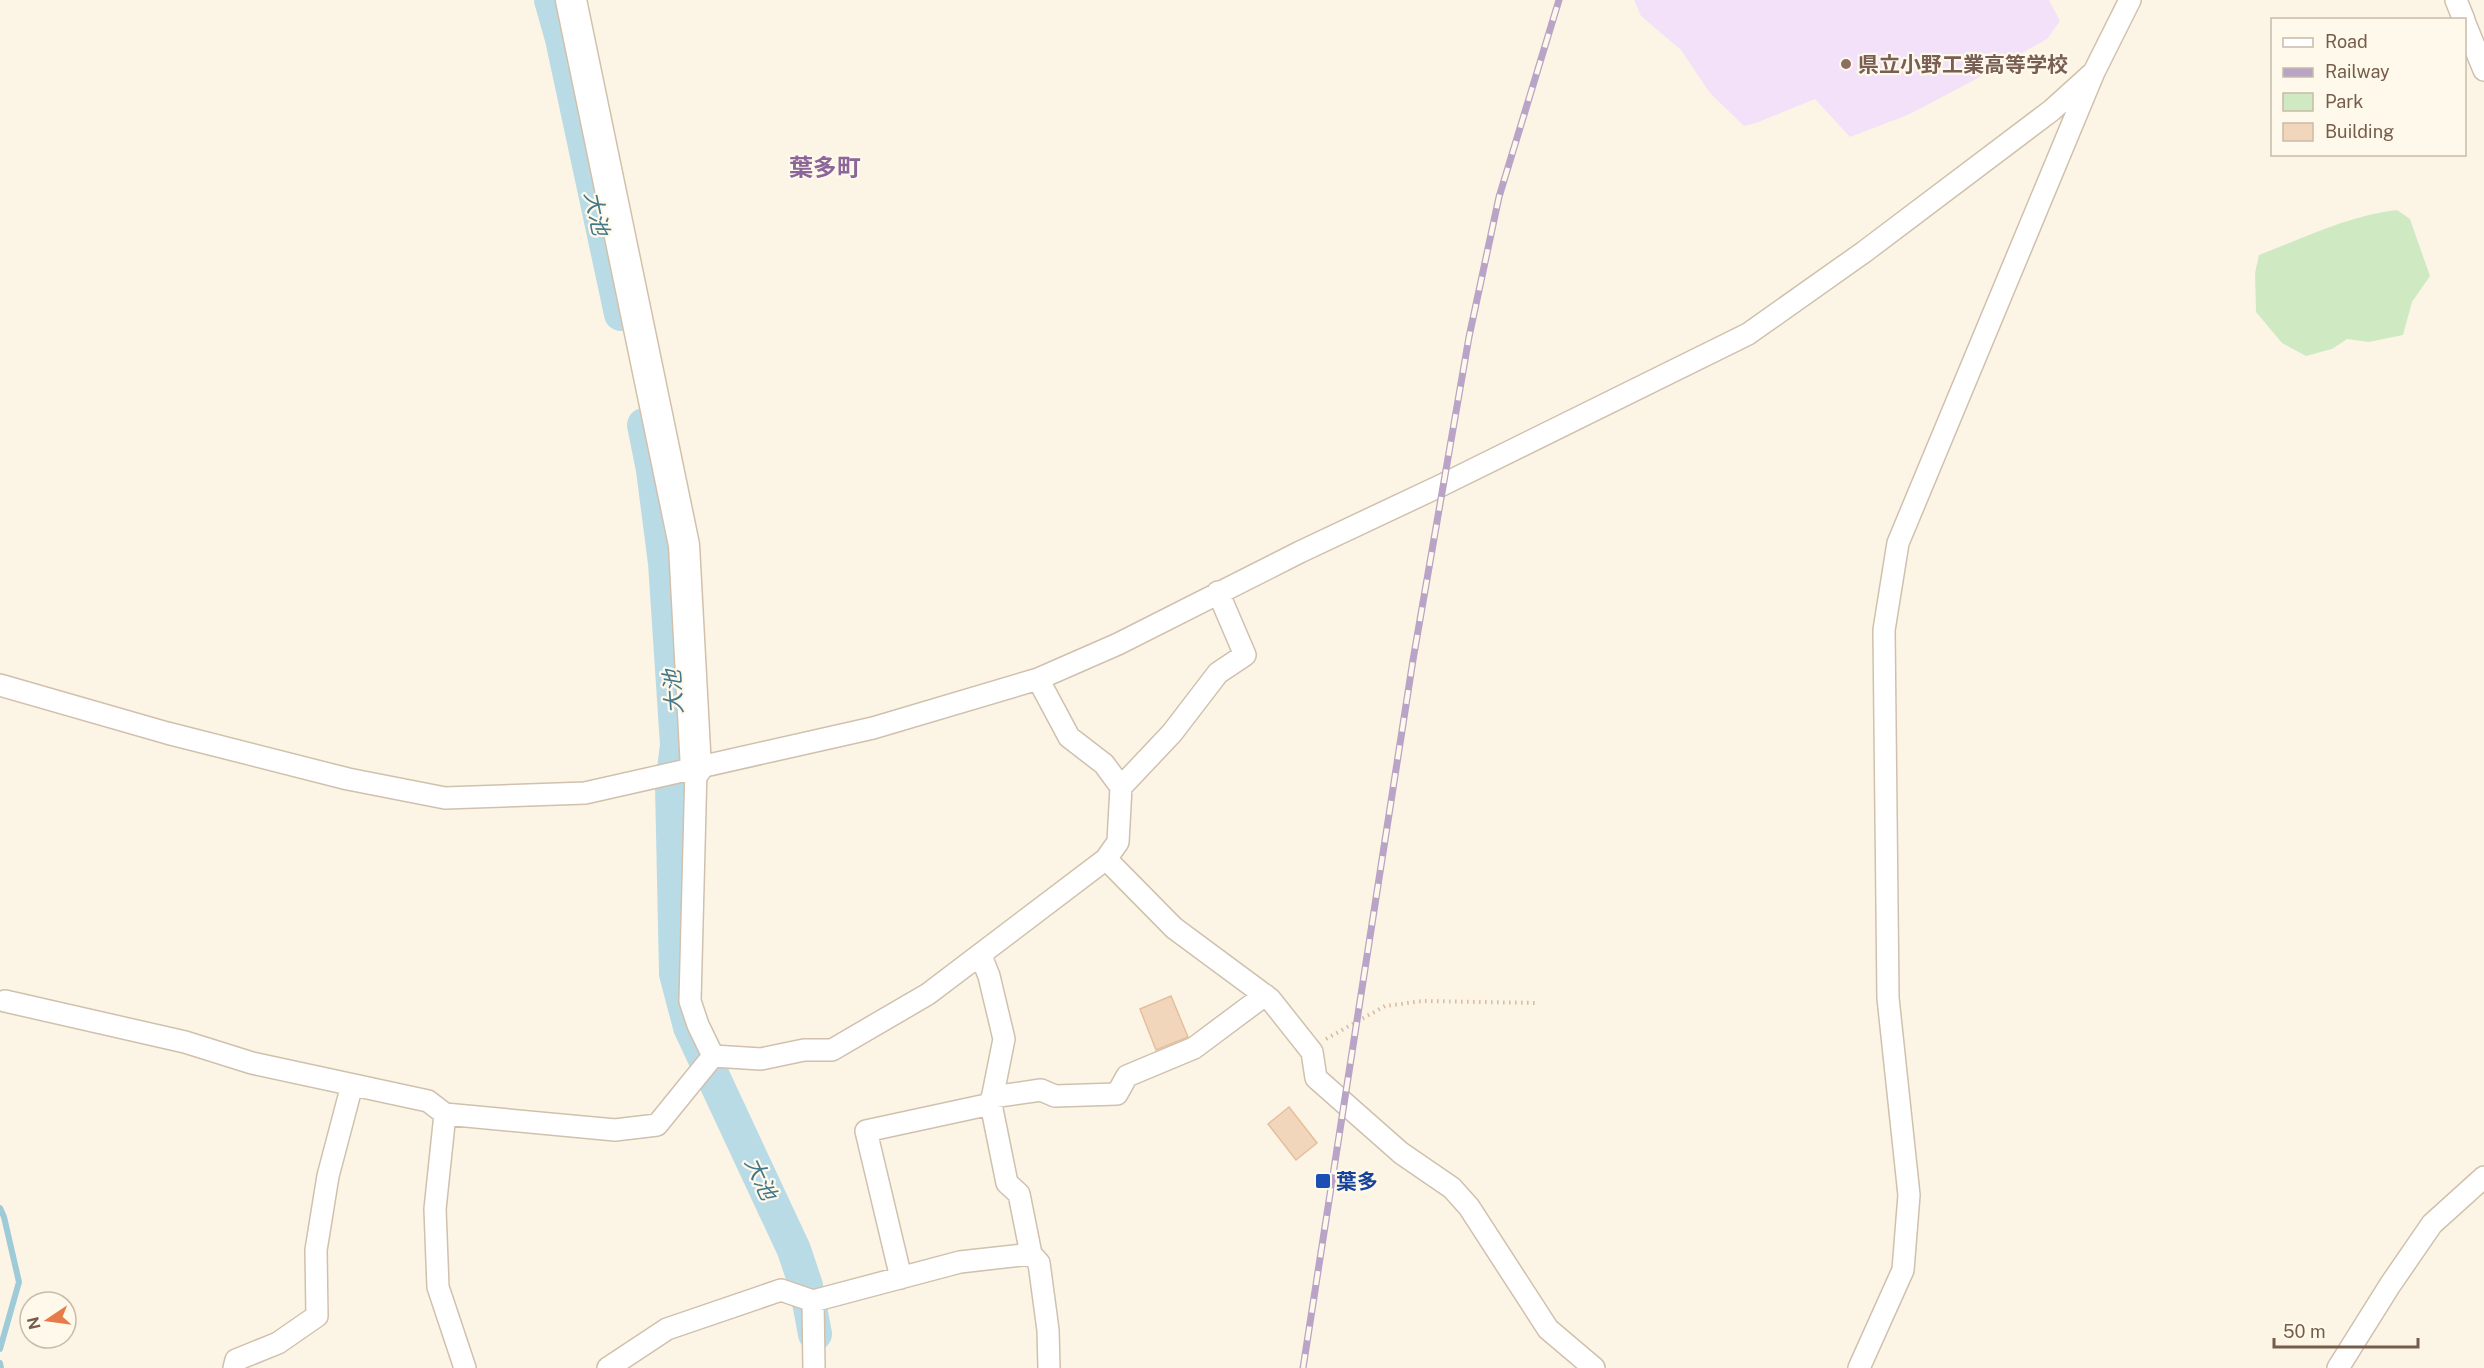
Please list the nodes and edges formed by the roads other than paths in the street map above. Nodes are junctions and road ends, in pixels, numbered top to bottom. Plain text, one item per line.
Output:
1 (571, 0) edge
2 (2130, 0) edge
3 (2456, 0) edge
4 (2463, 18) edge
5 (2466, 25) edge
6 (2484, 70) edge
7 (2094, 72) junction
8 (1218, 592) junction
9 (1038, 680) junction
10 (0, 685) edge
11 (696, 769) junction
12 (1120, 787) junction
13 (1106, 859) junction
14 (981, 956) junction
15 (1265, 996) junction
16 (5, 1001) dead end
17 (713, 1056) junction
18 (352, 1085) junction
19 (991, 1100) junction
20 (445, 1114) junction
21 (2484, 1177) edge
22 (1031, 1254) junction
23 (901, 1278) junction
24 (813, 1301) junction
25 (234, 1368) edge
26 (465, 1368) edge
27 (608, 1368) edge
28 (814, 1368) edge
29 (1049, 1368) edge
30 (1594, 1368) edge
31 (1858, 1368) edge
32 (2338, 1368) edge

1 - 11 street
2 - 7 street
3 - 4 street
5 - 6 street
7 - 8 street
7 - 31 street
8 - 9 street
8 - 12 street
9 - 11 street
9 - 12 street
10 - 11 street
11 - 17 street
12 - 13 street
13 - 14 street
13 - 15 street
14 - 17 street
14 - 19 street
15 - 19 street
15 - 30 street
16 - 18 street
17 - 20 street
18 - 20 street
18 - 25 street
19 - 22 street
19 - 23 street
20 - 26 street
21 - 32 street
22 - 23 street
22 - 29 street
23 - 24 street
24 - 27 street
24 - 28 street

